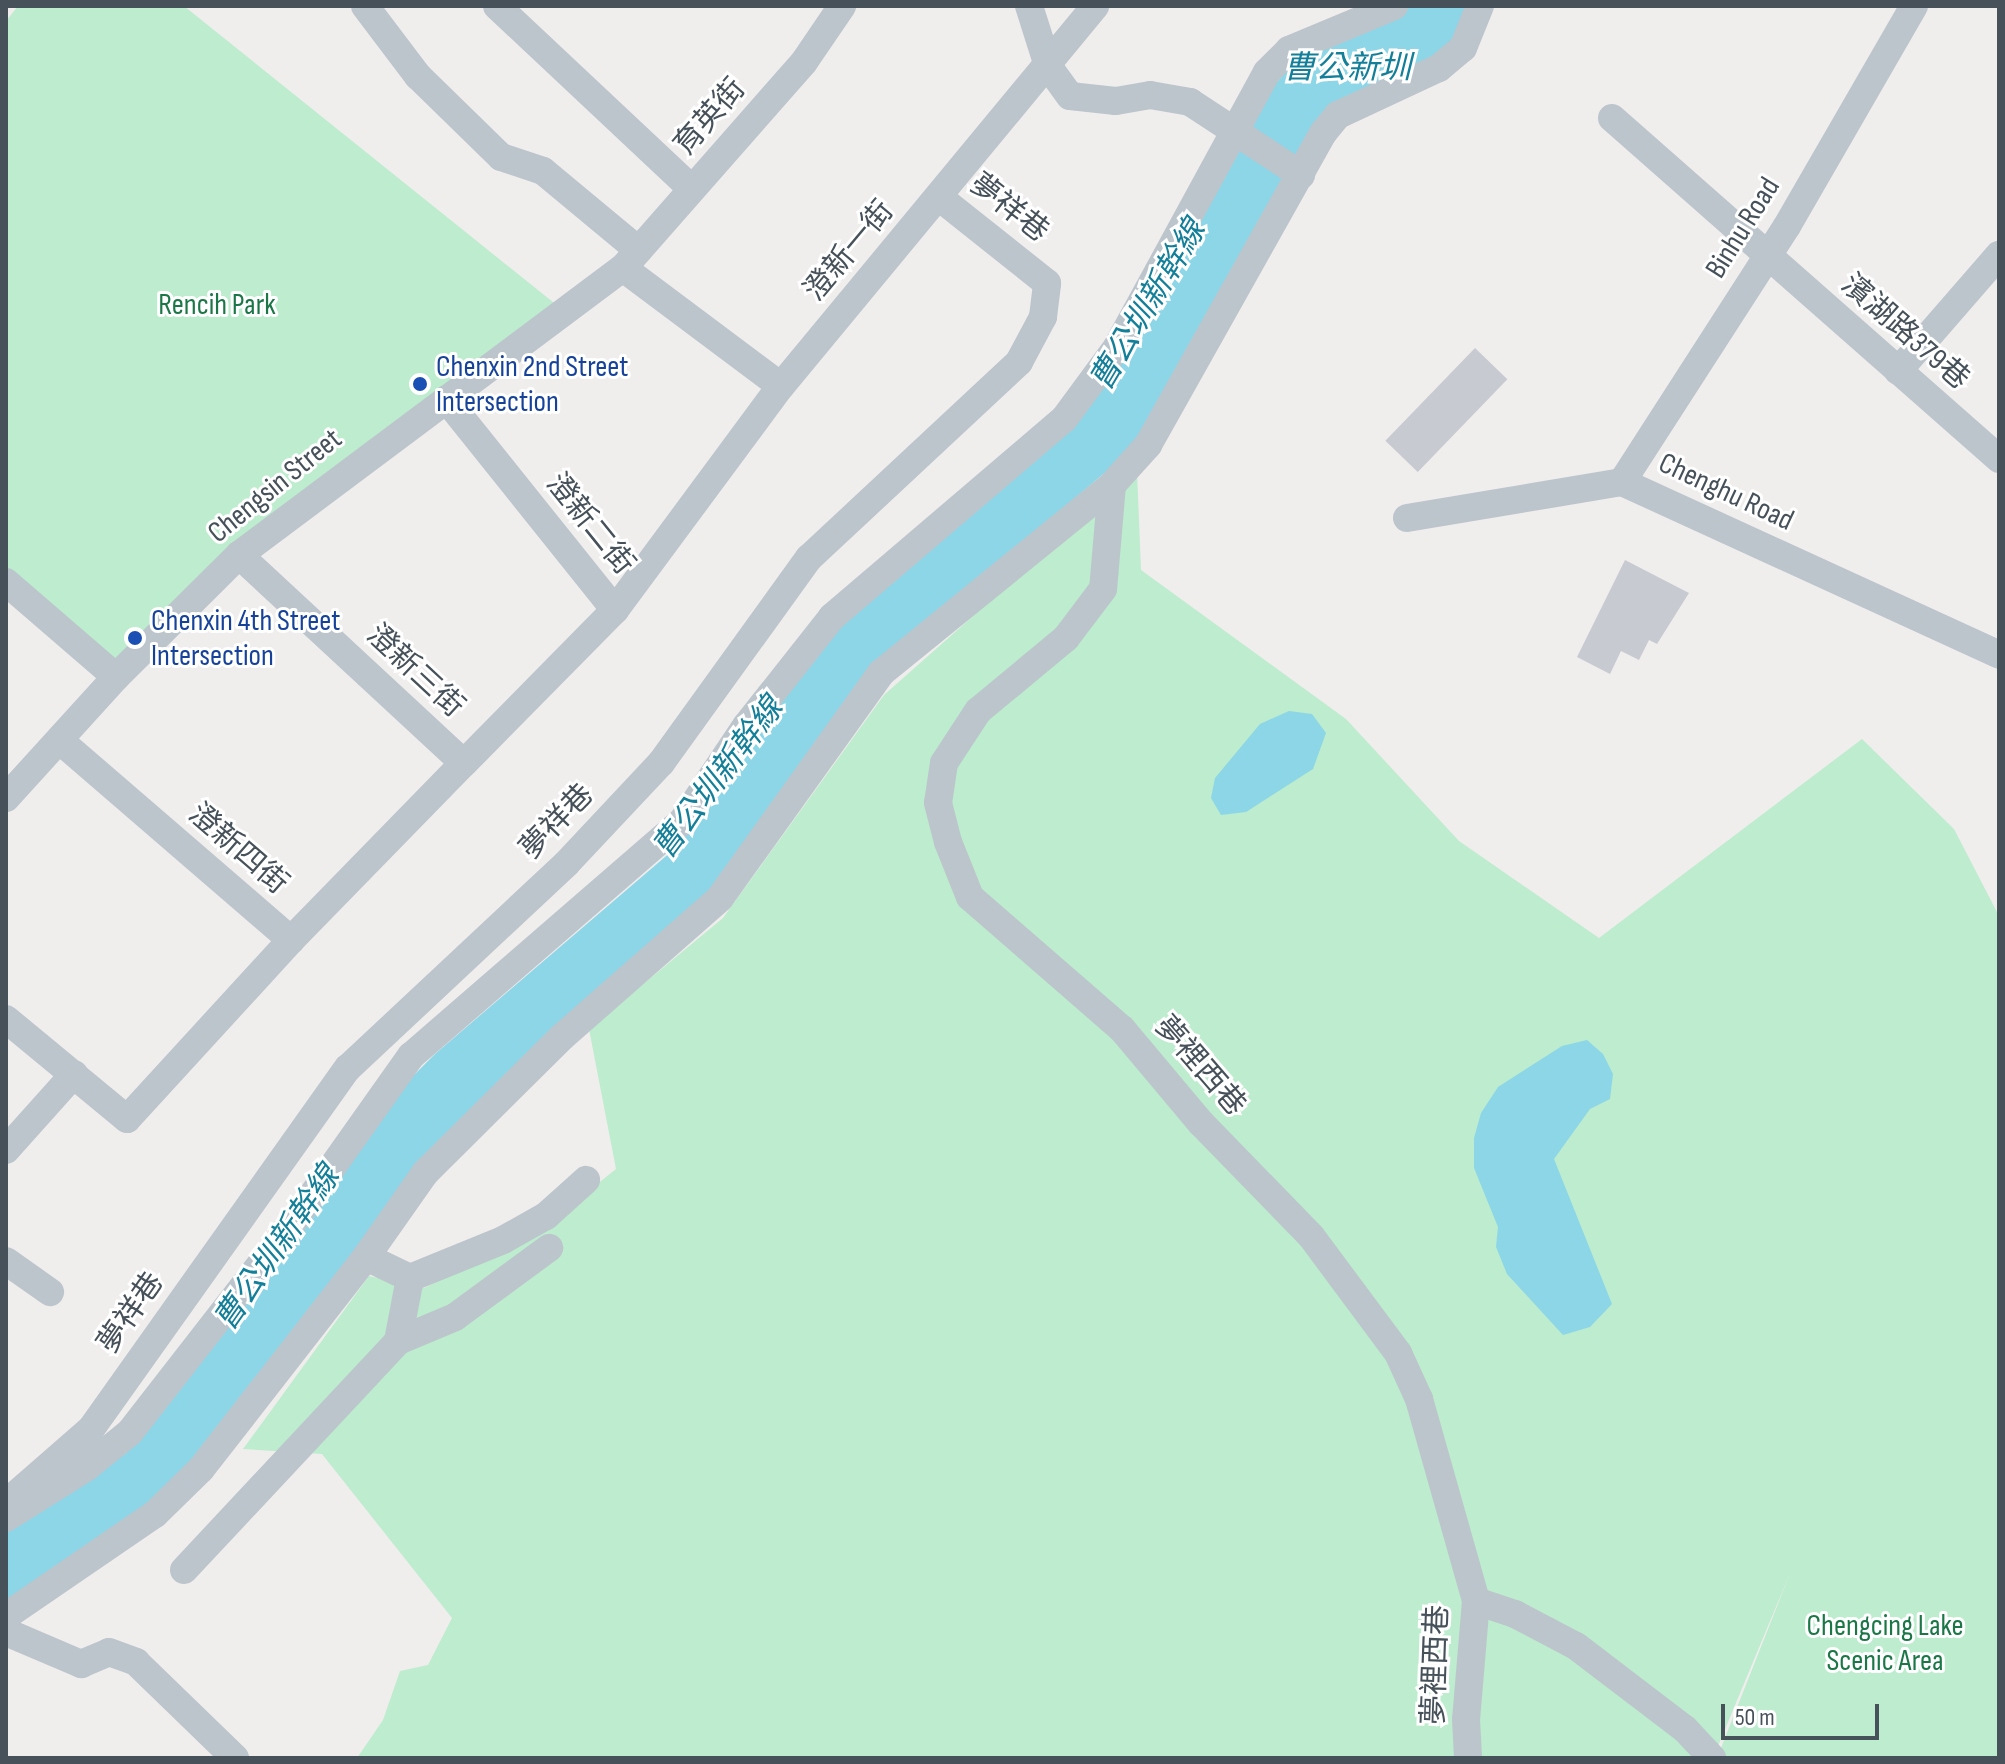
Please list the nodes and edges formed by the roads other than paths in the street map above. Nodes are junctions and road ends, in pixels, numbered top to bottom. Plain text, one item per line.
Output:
1 (365, 6) edge
2 (497, 6) edge
3 (842, 6) edge
4 (1029, 6) edge
5 (1095, 6) edge
6 (1394, 6) edge
7 (1480, 6) edge
8 (1914, 6) edge
9 (1048, 66) junction
10 (1612, 118) dead end
11 (1231, 131) junction
12 (1301, 175) junction
13 (692, 189) junction
14 (939, 197) junction
15 (1999, 255) edge
16 (1767, 256) junction
17 (630, 259) junction
18 (1898, 371) junction
19 (781, 386) junction
20 (446, 399) junction
21 (1999, 459) edge
22 (1622, 482) junction
23 (1112, 485) junction
24 (1407, 518) dead end
25 (239, 555) junction
26 (6, 582) edge
27 (615, 610) junction
28 (1999, 655) edge
29 (116, 677) junction
30 (540, 685) joint
31 (59, 740) junction
32 (464, 763) junction
33 (6, 798) edge
34 (291, 940) junction
35 (6, 1019) edge
36 (74, 1074) junction
37 (6, 1150) edge
38 (586, 1180) dead end
39 (549, 1248) dead end
40 (366, 1257) junction
41 (6, 1261) edge
42 (410, 1278) junction
43 (50, 1292) dead end
44 (398, 1341) junction
45 (6, 1503) edge
46 (6, 1518) edge
47 (184, 1570) dead end
48 (1476, 1601) junction
49 (6, 1616) edge
50 (6, 1632) edge
51 (235, 1758) edge
52 (1468, 1758) edge
53 (1712, 1758) edge

1 - 17 street
2 - 13 street
3 - 13 street, 育英街
4 - 9 street
5 - 9 street, 澄新一街
6 - 11 street
7 - 12 street
8 - 16 street, Binhu Road
9 - 11 street
9 - 14 street, 澄新一街
10 - 16 street, 濱湖路379巷
11 - 12 street
11 - 46 street
12 - 23 street
13 - 17 street, 育英街
14 - 19 street, 澄新一街
14 - 45 street, 夢祥巷
15 - 18 street
16 - 18 street, 濱湖路379巷
16 - 22 street, Binhu Road
17 - 19 street
17 - 20 street, Chengsin Street
18 - 21 street, 濱湖路379巷
19 - 27 street, 澄新一街
20 - 25 street, Chengsin Street
20 - 27 street, 澄新二街
22 - 24 street, Chenghu Road
22 - 28 street, Chenghu Road
23 - 40 street
23 - 48 street, 夢裡西巷
25 - 29 street, Chengsin Street
25 - 32 street, 澄新三街
26 - 29 street
27 - 30 street, 澄新二街
29 - 31 street, Chengsin Street
30 - 32 street, 澄新三街
31 - 33 street, Chengsin Street
31 - 34 street, 澄新四街
32 - 34 street
34 - 36 street, 澄新四街
35 - 36 street
36 - 37 street
38 - 42 street
39 - 44 street
40 - 42 street
40 - 49 street
41 - 43 street
42 - 44 street
44 - 47 street
48 - 52 street, 夢裡西巷
48 - 53 street
50 - 51 street

